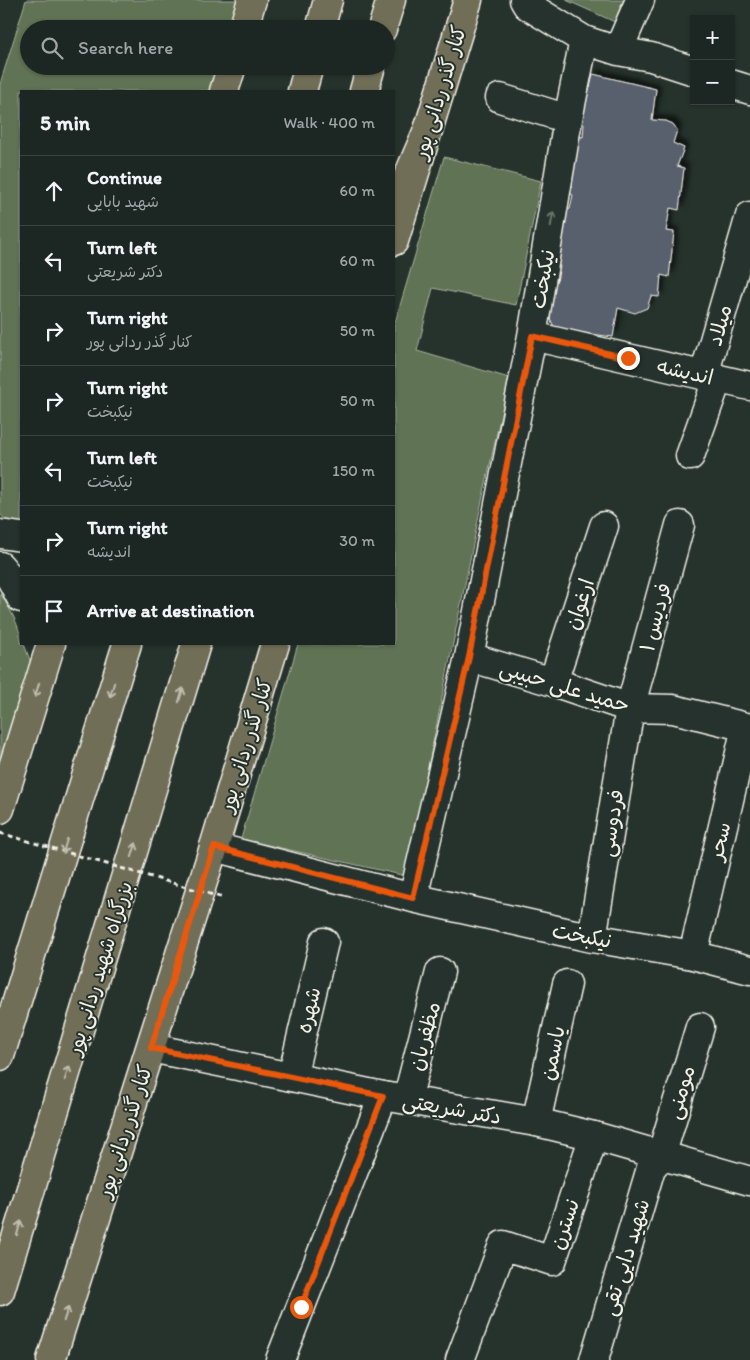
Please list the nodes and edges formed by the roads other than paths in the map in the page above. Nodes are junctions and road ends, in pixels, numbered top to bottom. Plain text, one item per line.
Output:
1 (252, 0) edge
2 (328, 0) edge
3 (390, 0) edge
4 (468, 0) edge
5 (524, 0) edge
6 (640, 0) edge
7 (246, 20) edge
8 (322, 20) edge
9 (384, 20) edge
10 (584, 40) junction
11 (618, 52) junction
12 (690, 71) edge
13 (229, 75) edge
14 (306, 75) edge
15 (368, 75) edge
16 (735, 85) edge
17 (224, 90) edge
18 (302, 90) edge
19 (364, 90) edge
20 (750, 90) edge
21 (500, 98) dead end
22 (568, 119) junction
23 (430, 125) junction
24 (395, 207) edge
25 (750, 216) edge
26 (395, 237) edge
27 (532, 336) junction
28 (704, 375) junction
29 (750, 386) edge
30 (690, 456) dead end
31 (680, 525) dead end
32 (604, 526) dead end
33 (0, 534) edge
34 (20, 537) edge
35 (0, 566) edge
36 (20, 596) edge
37 (127, 645) edge
38 (196, 645) edge
39 (275, 645) edge
40 (46, 649) edge
41 (469, 657) junction
42 (553, 682) junction
43 (630, 708) junction
44 (748, 727) edge
45 (0, 809) edge
46 (214, 847) junction
47 (413, 898) junction
48 (592, 938) junction
49 (324, 942) dead end
50 (693, 955) junction
51 (750, 970) edge
52 (440, 972) dead end
53 (567, 984) dead end
54 (700, 1027) dead end
55 (151, 1048) junction
56 (0, 1056) edge
57 (292, 1078) junction
58 (395, 1098) junction
59 (536, 1122) junction
60 (594, 1136) junction
61 (661, 1156) junction
62 (750, 1181) edge
63 (0, 1292) edge
64 (51, 1360) edge
65 (280, 1360) edge
66 (460, 1360) edge
67 (594, 1360) edge

1 - 7 main road
2 - 8 main road
3 - 9 main road
4 - 23 main road, کنار گذر ردانی پور
5 - 10 street
6 - 11 street
10 - 11 street
10 - 22 street, نیکبخت
11 - 12 street
13 - 17 main road
14 - 18 main road
15 - 19 main road
16 - 20 street
21 - 22 street
27 -> 22 street, نیکبخت
23 - 24 main road
23 - 26 main road, کنار گذر ردانی پور
25 - 28 street, میلاد
27 - 28 street, اندیشه
27 - 41 street, نیکبخت
28 - 29 street, اندیشه
28 - 30 street
31 - 43 street, فردیس ۱
32 - 42 street, ارغوان
33 - 34 street
35 - 36 street
37 -> 56 main road
63 -> 38 main road, بزرگراه شهید ردانی پور
39 - 46 main road, کنار گذر ردانی پور
40 -> 45 main road
41 - 42 street, حمید علی حبیبی
41 - 47 street, نیکبخت
42 - 43 street, حمید علی حبیبی
43 - 44 street, حمید علی حبیبی
43 - 48 street, فردوسی
44 - 50 street, سحر
46 - 47 street, نیکبخت
46 - 55 main road, کنار گذر ردانی پور
47 - 48 street, نیکبخت
48 - 50 street, نیکبخت
49 - 57 street, شهره
50 - 51 street, نیکبخت
52 - 58 street, مظفریان
53 - 59 street, یاسمن
54 - 61 street, مومنی
55 - 57 street, دکتر شریعتی
64 -> 55 main road, کنار گذر ردانی پور
57 - 58 street, دکتر شریعتی
58 - 59 street, دکتر شریعتی
58 - 65 street, مظفریان
59 - 60 street, دکتر شریعتی
60 - 61 street, دکتر شریعتی
60 - 66 street, نسترن
61 - 62 street, دکتر شریعتی
61 - 67 street, شهید دایی تقی

